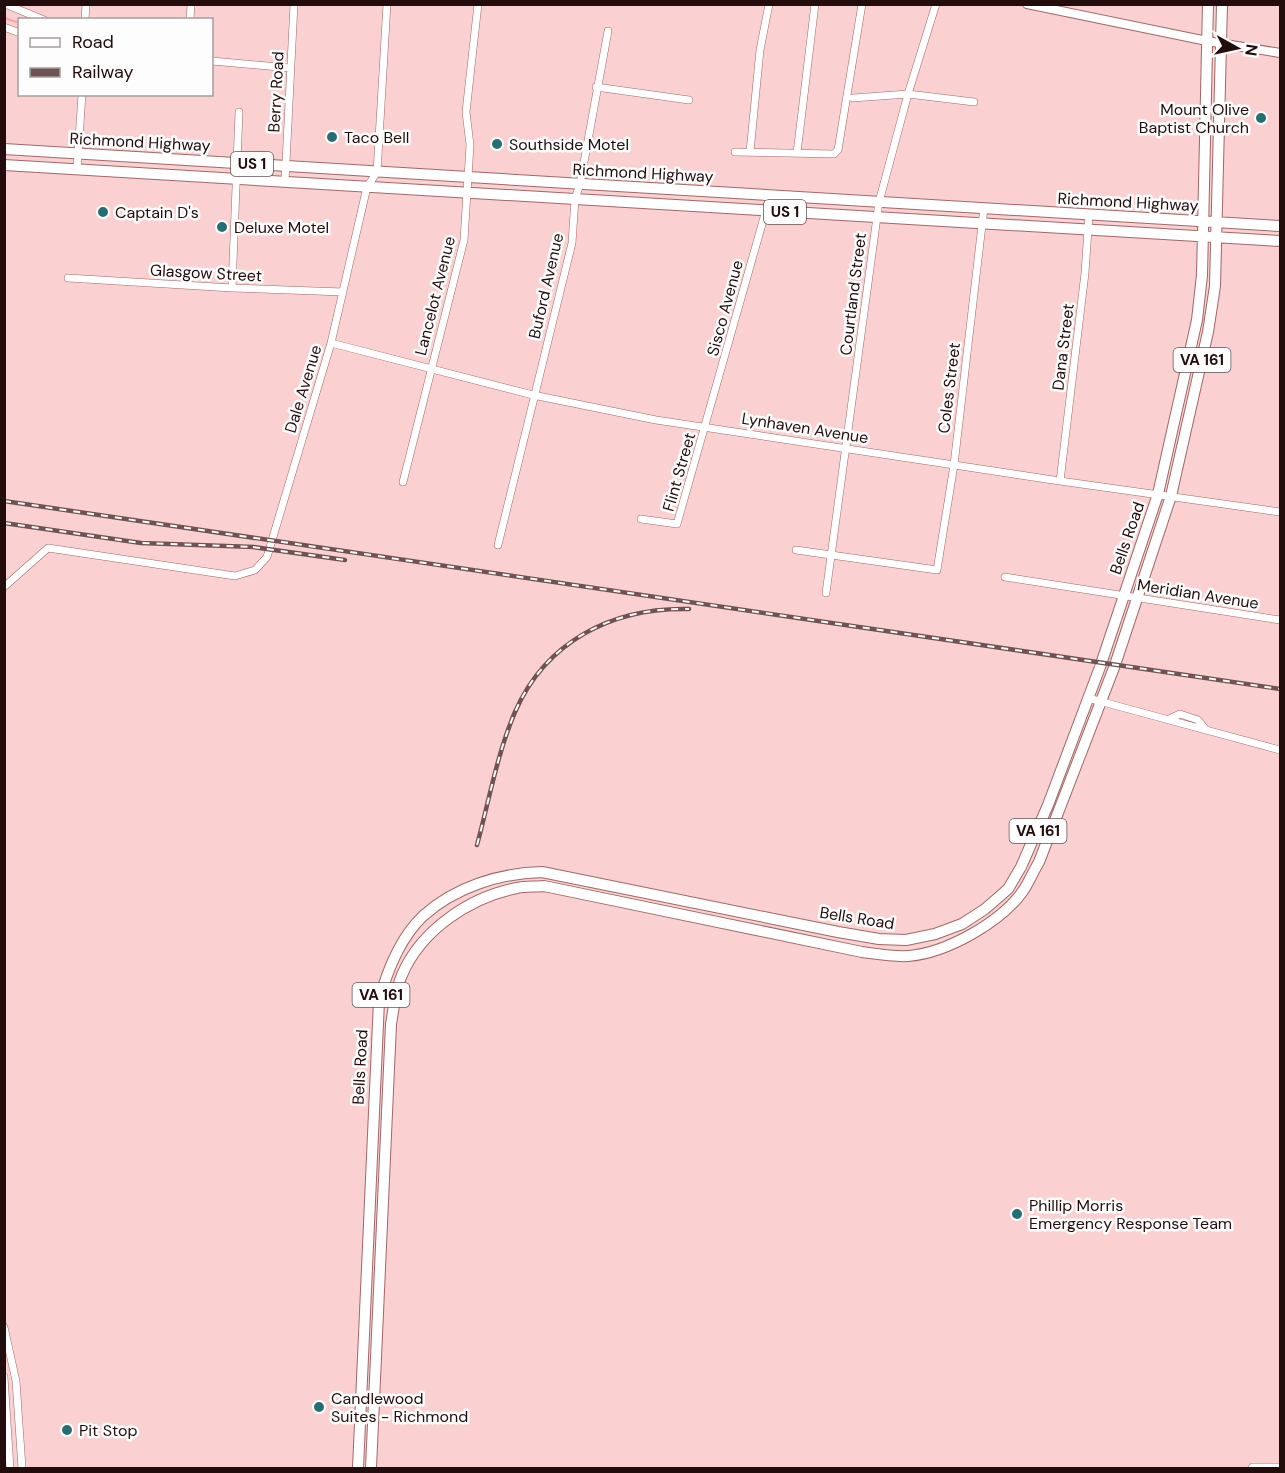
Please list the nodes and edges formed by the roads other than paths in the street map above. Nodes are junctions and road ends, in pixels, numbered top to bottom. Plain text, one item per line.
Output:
1 (5, 4) edge
2 (294, 4) edge
3 (387, 4) edge
4 (478, 4) edge
5 (769, 4) edge
6 (815, 4) edge
7 (862, 4) edge
8 (936, 4) edge
9 (1027, 4) edge
10 (1208, 4) edge
11 (1222, 4) edge
12 (39, 18) edge
13 (608, 31) dead end
14 (1207, 41) junction
15 (1221, 44) junction
16 (1281, 53) edge
17 (213, 62) edge
18 (290, 68) junction
19 (596, 87) junction
20 (908, 94) junction
21 (82, 96) edge
22 (854, 98) dead end
23 (689, 100) dead end
24 (974, 102) dead end
25 (239, 112) dead end
26 (4, 149) edge
27 (735, 152) dead end
28 (750, 152) junction
29 (797, 153) junction
30 (78, 154) junction
31 (238, 163) junction
32 (4, 165) edge
33 (286, 166) junction
34 (76, 169) junction
35 (377, 172) junction
36 (468, 178) junction
37 (237, 179) junction
38 (285, 182) junction
39 (580, 184) junction
40 (367, 187) junction
41 (467, 193) junction
42 (770, 196) junction
43 (575, 199) junction
44 (879, 202) junction
45 (984, 208) junction
46 (766, 211) junction
47 (1089, 215) junction
48 (876, 217) junction
49 (1204, 222) junction
50 (1217, 222) junction
51 (982, 224) junction
52 (1281, 226) edge
53 (1089, 230) junction
54 (1203, 237) junction
55 (1216, 237) junction
56 (1281, 242) edge
57 (68, 278) dead end
58 (232, 288) junction
59 (343, 292) junction
60 (331, 343) junction
61 (432, 368) junction
62 (533, 395) junction
63 (706, 427) junction
64 (846, 448) junction
65 (954, 465) junction
66 (1060, 481) junction
67 (403, 482) dead end
68 (1158, 494) junction
69 (1171, 496) junction
70 (1281, 512) edge
71 (641, 519) dead end
72 (498, 545) dead end
73 (796, 550) dead end
74 (831, 556) junction
75 (1005, 577) dead end
76 (4, 587) edge
77 (826, 593) dead end
78 (1124, 596) junction
79 (1137, 598) junction
80 (1281, 620) edge
81 (1088, 698) junction
82 (1100, 701) junction
83 (1281, 750) edge
84 (1048, 805) junction
85 (1059, 810) junction
86 (604, 884) junction
87 (602, 898) junction
88 (792, 923) junction
89 (788, 937) junction
90 (374, 1088) junction
91 (388, 1088) junction
92 (366, 1289) junction
93 (379, 1289) junction
94 (5, 1330) edge
95 (4, 1377) edge
96 (10, 1468) edge
97 (22, 1468) edge
98 (358, 1468) edge
99 (371, 1468) edge
100 (1253, 1468) edge
101 (1281, 1468) edge

1 - 12 street
2 - 18 street, Berry Road
3 - 35 street
4 - 36 street, Lancelot Avenue
5 - 28 street
6 - 29 street
7 - 29 street
8 - 20 street, Courtland Street
9 - 14 street
10 - 14 main road, Bells Road / VA 161
11 - 15 main road, Bells Road / VA 161
13 - 19 street, Buford Avenue
14 - 15 street
14 - 49 main road, Bells Road / VA 161
15 - 16 street
15 - 50 main road, Bells Road / VA 161
17 - 18 street
18 - 33 street, Berry Road
19 - 23 street
19 - 39 street, Buford Avenue
20 - 22 street
20 - 24 street
20 - 44 street, Courtland Street
21 - 30 street
25 - 31 street
26 - 30 main road, Richmond Highway / US 1
27 - 28 street
28 - 29 street
30 - 31 main road, Richmond Highway / US 1
30 - 34 street
31 - 33 main road, Richmond Highway / US 1
31 - 37 street
32 - 34 main road, Richmond Highway / US 1
33 - 35 main road, Richmond Highway / US 1
33 - 38 street, Berry Road
34 - 37 main road, Richmond Highway / US 1
35 - 36 main road, Richmond Highway / US 1
35 - 40 street, Dale Avenue
36 - 39 main road, Richmond Highway / US 1
36 - 41 street, Lancelot Avenue
37 - 38 main road, Richmond Highway / US 1
37 - 58 street
38 - 40 main road, Richmond Highway / US 1
39 - 42 main road, Richmond Highway / US 1
39 - 43 street, Buford Avenue
40 - 41 main road, Richmond Highway / US 1
40 - 59 street, Dale Avenue
41 - 43 main road, Richmond Highway / US 1
41 - 61 street, Lancelot Avenue
42 - 44 main road, Richmond Highway / US 1
42 - 46 street, Sisco Avenue
43 - 46 main road, Richmond Highway / US 1
43 - 62 street, Buford Avenue
44 - 45 main road, Richmond Highway / US 1
44 - 48 street, Courtland Street
45 - 47 main road, Richmond Highway / US 1
45 - 51 street, Coles Street
46 - 48 main road, Richmond Highway / US 1
46 - 63 street, Sisco Avenue
47 - 49 main road, Richmond Highway / US 1
47 - 53 street, Dana Street
48 - 51 main road, Richmond Highway / US 1
48 - 64 street, Courtland Street
49 - 50 main road, Richmond Highway / US 1
49 - 54 main road, Bells Road / VA 161
50 - 52 main road, Richmond Highway / US 1
50 - 55 main road, Bells Road / VA 161
51 - 53 main road, Richmond Highway / US 1
51 - 65 street, Coles Street
53 - 54 main road, Richmond Highway / US 1
53 - 66 street, Dana Street
54 - 55 main road, Richmond Highway / US 1
54 - 68 main road, Bells Road / VA 161
55 - 56 main road, Richmond Highway / US 1
55 - 69 main road, Bells Road / VA 161
57 - 58 street, Glasgow Street
58 - 59 street, Glasgow Street
59 - 60 street, Dale Avenue
60 - 61 street, Lynhaven Avenue
60 - 76 street, Dale Avenue
61 - 62 street, Lynhaven Avenue
61 - 67 street, Lancelot Avenue
62 - 63 street, Lynhaven Avenue
62 - 72 street, Buford Avenue
63 - 64 street, Lynhaven Avenue
63 - 71 street, Flint Street
64 - 65 street, Lynhaven Avenue
64 - 74 street, Courtland Street
65 - 66 street, Lynhaven Avenue
65 - 74 street, Coles Street
66 - 68 street, Lynhaven Avenue
68 - 69 street, Lynhaven Avenue
68 - 78 main road, Bells Road / VA 161
69 - 70 street, Lynhaven Avenue
69 - 79 main road, Bells Road / VA 161
73 - 74 street
74 - 77 street, Courtland Street
75 - 78 street, Meridian Avenue
78 - 79 street, Meridian Avenue
78 - 81 main road, Bells Road / VA 161
79 - 80 street, Meridian Avenue
79 - 82 main road, Bells Road / VA 161
81 - 82 street
81 - 84 main road, Bells Road / VA 161
82 - 83 street
82 - 85 main road, Bells Road / VA 161
84 - 85 main road
84 - 88 main road, Bells Road / VA 161
85 - 89 main road, Bells Road / VA 161
86 - 87 main road
86 - 88 main road, Bells Road / VA 161
86 - 90 main road, Bells Road / VA 161
87 - 89 main road, Bells Road / VA 161
87 - 91 main road, Bells Road / VA 161
88 - 89 main road
90 - 91 main road
90 - 92 main road, Bells Road / VA 161
91 - 93 main road, Bells Road / VA 161
92 - 93 main road
92 - 98 main road, Bells Road / VA 161
93 - 99 main road, Bells Road / VA 161
94 - 97 street
95 - 96 street
100 - 101 main road

